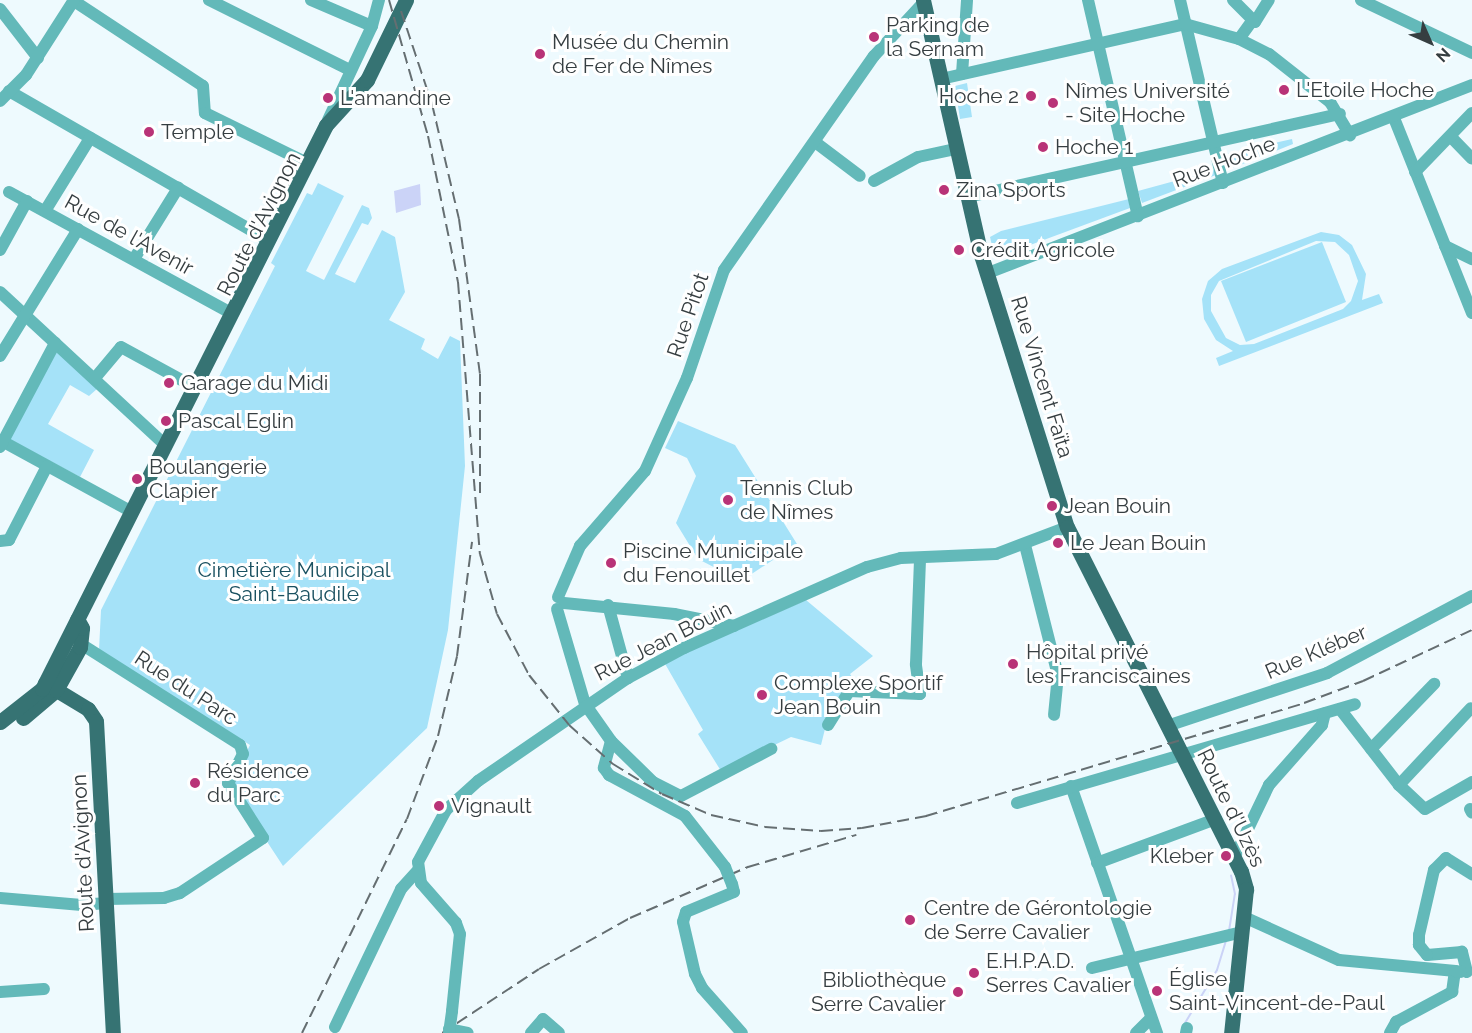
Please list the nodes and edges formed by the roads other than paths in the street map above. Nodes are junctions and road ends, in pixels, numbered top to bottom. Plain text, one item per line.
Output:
1 (211, 0) edge
2 (311, 0) edge
3 (379, 0) edge
4 (406, 0) edge
5 (967, 0) edge
6 (1088, 0) edge
7 (1180, 0) edge
8 (1233, 0) edge
9 (1269, 0) edge
10 (1361, 0) edge
11 (74, 1) edge
12 (923, 1) edge
13 (0, 9) edge
14 (1253, 20) junction
15 (1185, 24) junction
16 (372, 26) junction
17 (1239, 39) junction
18 (1097, 41) junction
19 (1472, 52) edge
20 (38, 58) junction
21 (350, 70) junction
22 (962, 74) junction
23 (941, 79) junction
24 (1472, 85) edge
25 (9, 91) junction
26 (0, 101) edge
27 (343, 108) junction
28 (1472, 113) edge
29 (1340, 114) junction
30 (1394, 118) junction
31 (326, 125) junction
32 (1350, 135) junction
33 (1451, 137) junction
34 (90, 138) junction
35 (815, 142) junction
36 (1214, 145) junction
37 (957, 149) junction
38 (1472, 159) edge
39 (307, 163) junction
40 (1126, 164) junction
41 (1415, 172) junction
42 (860, 176) dead end
43 (874, 181) dead end
44 (1223, 183) junction
45 (178, 188) junction
46 (9, 192) dead end
47 (968, 197) junction
48 (27, 201) junction
49 (45, 211) junction
50 (1138, 216) junction
51 (78, 229) junction
52 (268, 240) junction
53 (1445, 246) junction
54 (0, 250) edge
55 (1472, 259) edge
56 (134, 260) junction
57 (988, 273) junction
58 (0, 292) edge
59 (231, 313) junction
60 (1472, 313) edge
61 (25, 315) junction
62 (56, 343) junction
63 (0, 356) edge
64 (209, 357) junction
65 (95, 378) junction
66 (194, 387) junction
67 (1, 443) edge
68 (165, 445) junction
69 (47, 466) junction
70 (132, 512) junction
71 (1067, 527) junction
72 (0, 541) edge
73 (1025, 545) junction
74 (920, 559) junction
75 (1472, 596) edge
76 (560, 603) junction
77 (608, 605) junction
78 (76, 619) junction
79 (734, 627) junction
80 (81, 644) junction
81 (628, 678) junction
82 (1434, 684) dead end
83 (51, 687) junction
84 (585, 704) junction
85 (1354, 704) dead end
86 (1471, 708) edge
87 (1340, 709) junction
88 (1325, 713) junction
89 (1054, 715) dead end
90 (0, 722) edge
91 (828, 725) dead end
92 (1167, 726) junction
93 (0, 733) edge
94 (611, 741) junction
95 (771, 749) dead end
96 (1371, 749) junction
97 (1180, 750) junction
98 (1472, 782) edge
99 (1399, 785) junction
100 (1071, 786) junction
101 (1017, 803) dead end
102 (1216, 819) junction
103 (1235, 855) junction
104 (1097, 863) junction
105 (418, 870) junction
106 (1472, 874) edge
107 (0, 898) edge
108 (106, 901) junction
109 (1243, 924) junction
110 (1130, 957) junction
111 (1092, 968) dead end
112 (1464, 972) edge
113 (44, 989) dead end
114 (0, 992) edge
115 (1151, 1018) junction
116 (335, 1027) dead end
117 (538, 1030) edge
118 (457, 1032) edge
119 (113, 1033) edge
120 (559, 1033) edge
121 (742, 1033) edge
122 (1136, 1033) edge
123 (1157, 1033) edge
124 (1231, 1033) edge
125 (1390, 1033) edge

1 - 21 street
2 - 16 street
3 - 16 street, Route d'Avignon
4 - 27 main road, Route d'Avignon
5 - 22 street
6 - 18 street
7 - 15 street
8 - 14 street
9 - 14 street
10 - 19 street
11 - 20 street
11 - 39 street
12 - 23 main road, Rue Vincent Faïta
12 - 35 street, Rue Pitot
13 - 20 street
14 - 17 street
15 - 17 street
15 - 18 street
15 - 36 street
16 - 21 street, Route d'Avignon
17 - 29 street
18 - 22 street
18 - 40 street
20 - 25 street
21 - 31 street, Route d'Avignon
22 - 23 street
23 - 37 main road, Rue Vincent Faïta
24 - 30 street, Rue Hoche
25 - 26 street
25 - 34 street
27 - 31 main road, Route d'Avignon
27 - 64 main road, Route d'Avignon
28 - 33 street
29 - 32 street
29 - 36 street
30 - 32 street, Rue Hoche
30 - 41 street
31 - 39 main road, Route d'Avignon
32 - 44 street, Rue Hoche
33 - 38 street
33 - 41 street
34 - 45 street
34 - 49 street
35 - 42 street
35 - 76 street, Rue Pitot
36 - 40 street
36 - 44 street
37 - 43 street
37 - 47 main road, Rue Vincent Faïta
39 - 52 main road, Route d'Avignon
40 - 47 street
40 - 50 street
41 - 53 street
44 - 50 street, Rue Hoche
45 - 52 street
45 - 56 street
46 - 48 street, Rue de l'Avenir
47 - 57 main road, Rue Vincent Faïta
48 - 49 street, Rue de l'Avenir
48 - 54 street
49 - 51 street, Rue de l'Avenir
50 - 57 street, Rue Hoche
51 - 56 street, Rue de l'Avenir
51 - 61 street
52 - 59 main road, Route d'Avignon
53 - 55 street
53 - 60 street
56 - 59 street, Rue de l'Avenir
57 - 71 main road, Rue Vincent Faïta
58 - 61 street
59 - 64 main road, Route d'Avignon
61 - 62 street
61 - 63 street
62 - 65 street
62 - 67 street
64 - 66 main road, Route d'Avignon
65 - 66 street
65 - 68 street
66 - 68 main road, Route d'Avignon
67 - 69 street
68 - 70 main road, Route d'Avignon
69 - 70 street
69 - 72 street
70 - 78 main road, Route d'Avignon
71 - 73 street, Rue Jean Bouin
71 - 92 main road, Rue Vincent Faïta
73 - 74 street, Rue Jean Bouin
73 - 89 street
74 - 79 street, Rue Jean Bouin
74 - 91 street
75 - 92 street, Rue Kléber
76 - 77 street
76 - 84 street
77 - 79 street
77 - 81 street
78 - 80 main road
78 - 83 main road, Route d'Avignon
79 - 81 street, Rue Jean Bouin
80 - 83 main road
80 - 108 street, Rue du Parc
81 - 84 street, Rue Jean Bouin
82 - 96 street
83 - 90 main road
83 - 93 main road
83 - 108 main road, Route d'Avignon
84 - 94 street
84 - 105 street, Rue Jean Bouin
85 - 87 street
86 - 99 street
87 - 88 street
87 - 96 street
88 - 97 street
88 - 103 street
92 - 97 main road, Rue Vincent Faïta
94 - 95 street
94 - 121 street, bridge
96 - 99 street
97 - 100 street
97 - 102 main road, Route d'Uzès
98 - 99 street
100 - 101 street
100 - 104 street
102 - 103 main road, Route d'Uzès
102 - 104 street
103 - 109 main road, Route d'Uzès
104 - 110 street
105 - 116 street, Rue Jean Bouin
105 - 118 street, bridge
106 - 112 street
107 - 108 street
108 - 119 main road, Route d'Avignon
109 - 110 street
109 - 112 street
109 - 124 main road, Route d'Uzès
110 - 111 street
110 - 115 street
112 - 125 street
113 - 114 street
115 - 122 street
115 - 123 street
117 - 120 street

